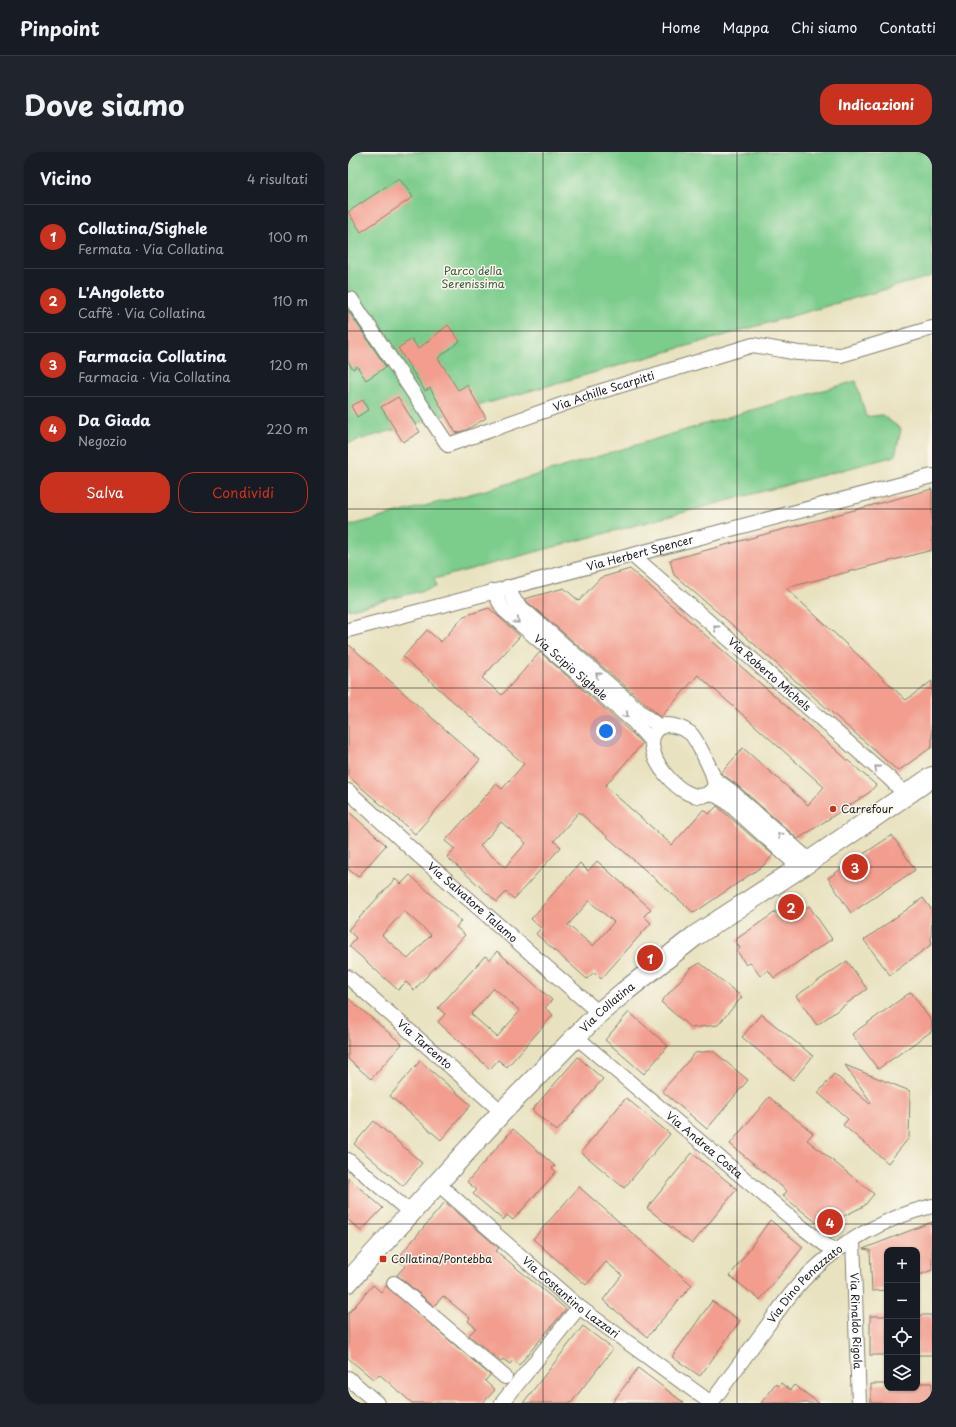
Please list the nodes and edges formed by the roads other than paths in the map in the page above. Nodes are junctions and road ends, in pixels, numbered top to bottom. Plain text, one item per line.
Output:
1 (351, 299) dead end
2 (932, 328) edge
3 (932, 476) edge
4 (632, 555) junction
5 (507, 587) junction
6 (493, 591) junction
7 (348, 630) edge
8 (660, 727) junction
9 (652, 742) junction
10 (932, 777) edge
11 (714, 778) junction
12 (918, 790) edge
13 (348, 791) edge
14 (710, 792) junction
15 (805, 864) junction
16 (351, 985) edge
17 (599, 1013) junction
18 (575, 1036) junction
19 (502, 1112) junction
20 (348, 1160) edge
21 (436, 1183) junction
22 (932, 1206) edge
23 (411, 1213) junction
24 (853, 1240) junction
25 (835, 1252) junction
26 (348, 1282) edge
27 (394, 1283) dead end
28 (579, 1307) junction
29 (506, 1377) dead end
30 (348, 1378) edge
31 (377, 1403) edge
32 (502, 1403) edge
33 (711, 1403) edge
34 (859, 1403) edge

1 - 2 street, Via Achille Scarpitti
3 - 4 street, Via Herbert Spencer
4 - 5 street, Via Herbert Spencer
12 -> 4 street, Via Roberto Michels
5 - 6 street, Via Herbert Spencer
8 -> 5 street, Via Scipio Sighele
6 - 7 street, Via Herbert Spencer
6 -> 9 street, Via Scipio Sighele
8 - 9 street
8 - 11 street
9 - 14 street, Via Scipio Sighele
10 - 12 street, Via Collatina
11 - 14 street
15 -> 11 street
12 - 15 street, Via Collatina
13 - 17 street, Via Salvatore Talamo
14 - 15 street
15 - 17 street, Via Collatina
16 - 19 street, Via Tarcento
17 - 18 street, Via Collatina
18 - 19 street, Via Collatina
18 - 25 street, Via Andrea Costa
19 - 21 street, Via Collatina
20 - 23 street
21 - 23 street, Via Collatina
21 - 28 street, Via Costantino Lazzari
22 - 24 street, Via Dino Penazzato
23 - 26 street, Via Collatina
24 - 25 street, Via Dino Penazzato
24 - 34 street, Via Rinaldo Rigola
25 - 33 street, Via Dino Penazzato
27 - 29 street
28 - 32 street
28 - 33 street, Via Costantino Lazzari
30 - 31 street

